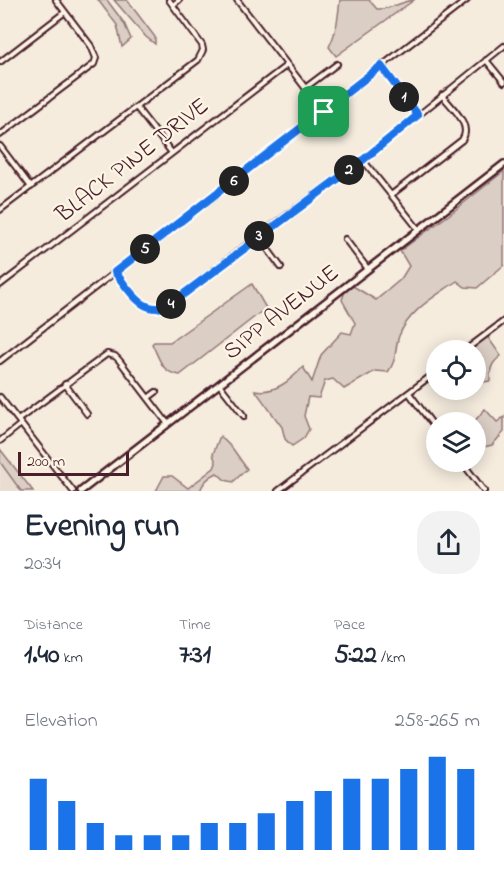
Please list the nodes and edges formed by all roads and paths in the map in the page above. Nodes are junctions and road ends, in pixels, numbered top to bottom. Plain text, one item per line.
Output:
1 (56, 0) edge
2 (169, 0) edge
3 (179, 0) edge
4 (237, 0) edge
5 (467, 0) edge
6 (173, 5) junction
7 (65, 12) junction
8 (504, 46) edge
9 (486, 60) junction
10 (0, 62) edge
11 (337, 64) dead end
12 (287, 65) junction
13 (381, 66) junction
14 (504, 82) edge
15 (305, 88) junction
16 (442, 95) junction
17 (136, 107) junction
18 (324, 112) junction
19 (418, 115) junction
20 (0, 135) edge
21 (0, 146) edge
22 (172, 153) junction
23 (363, 160) junction
24 (504, 164) edge
25 (31, 187) junction
26 (391, 195) junction
27 (0, 210) edge
28 (418, 230) junction
29 (258, 236) junction
30 (345, 239) dead end
31 (281, 267) dead end
32 (368, 269) junction
33 (115, 272) junction
34 (0, 285) edge
35 (504, 321) edge
36 (479, 340) edge
37 (0, 361) edge
38 (426, 380) edge
39 (65, 384) junction
40 (219, 384) junction
41 (156, 392) dead end
42 (409, 393) junction
43 (0, 397) edge
44 (148, 398) junction
45 (87, 414) dead end
46 (244, 416) dead end
47 (426, 416) edge
48 (20, 422) junction
49 (168, 424) junction
50 (0, 441) edge
51 (470, 472) edge
52 (73, 491) edge
53 (81, 491) edge
54 (278, 491) edge
55 (484, 491) edge

1 - 7 street
2 - 6 street
3 - 6 street
4 - 12 street
5 - 13 street
6 - 17 street
7 - 10 street
7 - 20 street
8 - 9 street
9 - 14 street
9 - 16 street
11 - 15 street
12 - 15 street
12 - 22 street, BLACK PINE DRIVE
13 - 18 street
13 - 19 street
15 - 18 street
16 - 19 street
16 - 26 street
17 - 22 street
17 - 25 street
18 - 33 street
19 - 23 street
21 - 25 street
22 - 34 street, BLACK PINE DRIVE
23 - 26 street
23 - 29 street
24 - 28 street, SIPP AVENUE
25 - 27 street
26 - 28 street
28 - 32 street, SIPP AVENUE
29 - 31 street
29 - 33 street
30 - 32 street
32 - 40 street, SIPP AVENUE
33 - 37 street
35 - 36 street
38 - 42 street
39 - 44 street
39 - 45 street
39 - 48 street
40 - 46 street
40 - 49 street, SIPP AVENUE
41 - 44 street
42 - 47 street
42 - 54 street
43 - 48 street
44 - 49 street
48 - 50 street
48 - 52 street
49 - 53 street, SIPP AVENUE
51 - 55 street

